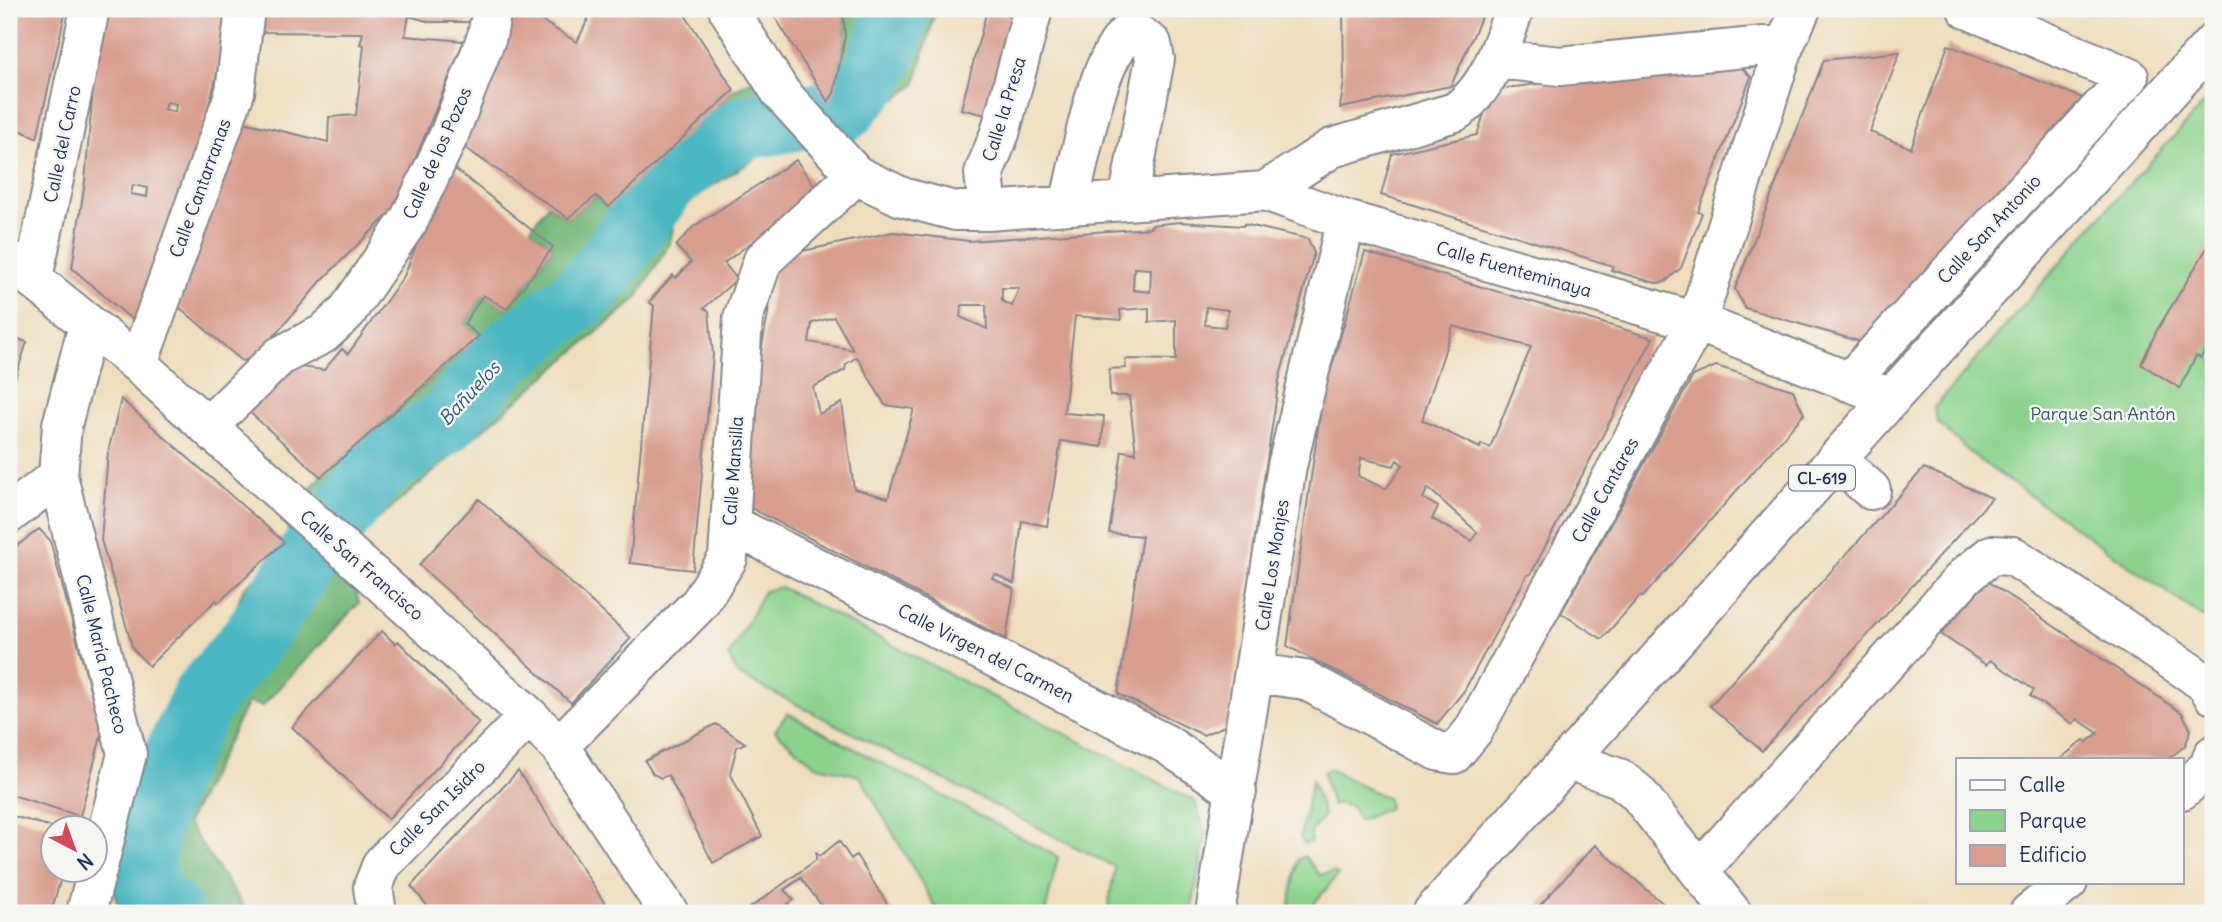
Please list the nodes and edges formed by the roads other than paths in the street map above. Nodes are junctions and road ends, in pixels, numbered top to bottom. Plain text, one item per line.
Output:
1 (90, 9) edge
2 (245, 9) edge
3 (492, 9) edge
4 (728, 9) edge
5 (1033, 9) edge
6 (1514, 9) edge
7 (1801, 9) edge
8 (1967, 9) edge
9 (2213, 43) edge
10 (1785, 44) junction
11 (1498, 59) junction
12 (856, 175) junction
13 (1265, 191) junction
14 (1128, 201) junction
15 (1069, 204) junction
16 (988, 211) junction
17 (1346, 220) junction
18 (21, 269) edge
19 (1697, 322) junction
20 (88, 325) junction
21 (138, 364) junction
22 (1849, 382) junction
23 (1891, 398) junction
24 (208, 426) junction
25 (1838, 461) junction
26 (58, 476) junction
27 (1871, 490) dead end
28 (9, 514) edge
29 (730, 524) junction
30 (1255, 673) junction
31 (2213, 695) edge
32 (529, 716) junction
33 (559, 746) junction
34 (1568, 760) junction
35 (1237, 792) junction
36 (1699, 871) junction
37 (2065, 884) edge
38 (86, 913) edge
39 (377, 913) edge
40 (669, 913) edge
41 (1214, 913) edge
42 (1432, 913) edge
43 (1732, 913) edge
44 (2029, 913) edge

1 - 18 street, Calle del Carro
2 - 21 street, Calle Cantarranas
3 - 24 street, Calle de los Pozos
4 - 12 street, Calle Fuenteminaya
5 - 16 street, Calle la Presa
6 - 11 street
7 - 10 street, Calle Cantares
8 - 22 street, Calle San Antonio
9 - 23 street, CL-619
10 - 11 street
10 - 19 street, Calle Cantares
11 - 13 street
12 - 16 street, Calle Fuenteminaya
12 - 29 street, Calle Mansilla
13 - 14 street, Calle Fuenteminaya
13 - 17 street, Calle Fuenteminaya
14 - 15 street, Calle Fuenteminaya
14 - 15 street
15 - 16 street, Calle Fuenteminaya
17 - 19 street, Calle Fuenteminaya
17 - 30 street, Calle Los Monjes
18 - 20 street, Calle San Francisco
19 - 22 street, Calle Fuenteminaya
19 - 30 street, Calle Cantares
20 - 21 street, Calle San Francisco
20 - 26 street, Calle María Pacheco
21 - 24 street, Calle San Francisco
22 - 23 street, Calle Fuenteminaya
23 - 25 street, CL-619
24 - 32 street, Calle San Francisco
25 - 27 street
25 - 34 street, CL-619
26 - 28 street
26 - 38 street, Calle María Pacheco
29 - 33 street, Calle Mansilla
29 - 35 street, Calle Virgen del Carmen
30 - 35 street, Calle Los Monjes
31 - 36 street
32 - 33 street, Calle San Francisco
32 - 39 street, Calle San Isidro
33 - 40 street, Calle San Francisco
34 - 36 street
34 - 42 street, CL-619
35 - 41 street, Calle Los Monjes
36 - 43 street
37 - 44 street

